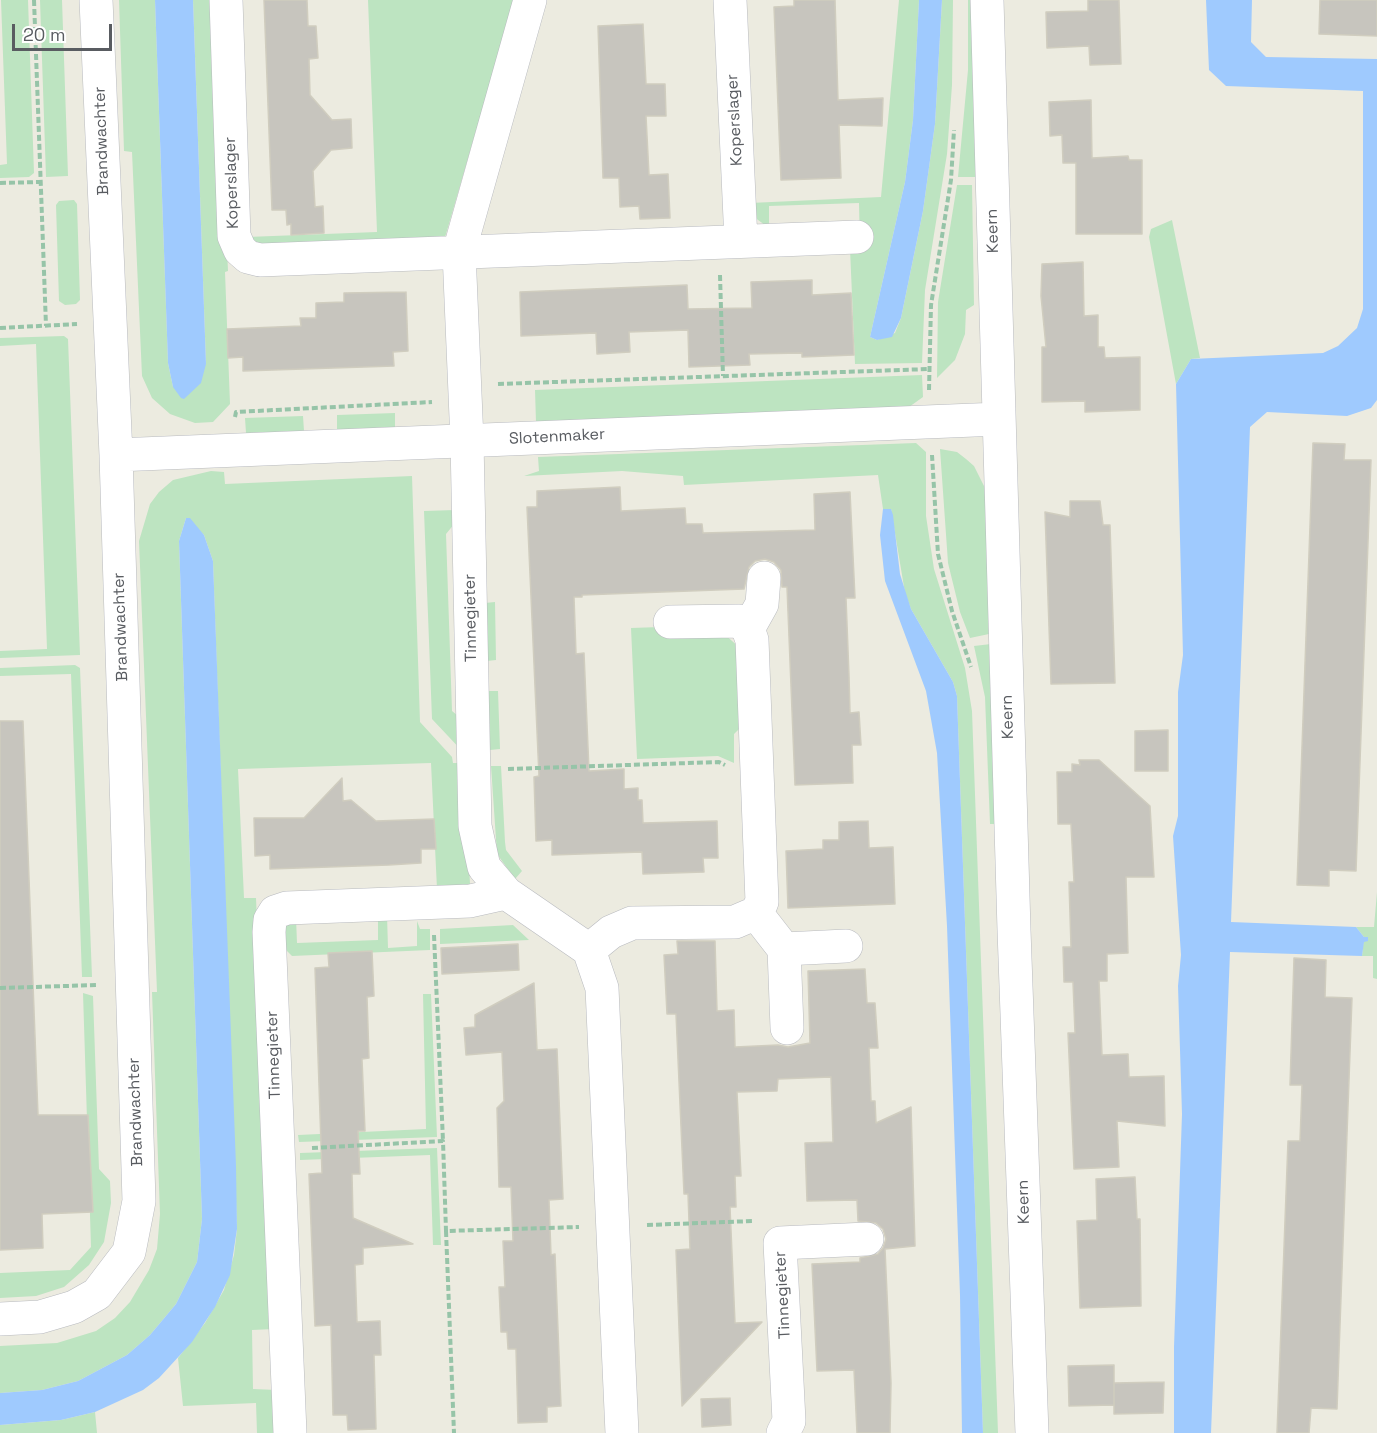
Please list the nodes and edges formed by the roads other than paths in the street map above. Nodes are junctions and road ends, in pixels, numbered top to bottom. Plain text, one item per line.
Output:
1 (96, 0) edge
2 (226, 0) edge
3 (530, 0) edge
4 (730, 0) edge
5 (987, 0) edge
6 (857, 237) dead end
7 (730, 241) junction
8 (459, 252) junction
9 (999, 419) junction
10 (467, 441) junction
11 (116, 455) junction
12 (764, 578) dead end
13 (670, 622) dead end
14 (748, 629) junction
15 (506, 893) junction
16 (756, 913) junction
17 (846, 946) dead end
18 (783, 949) junction
19 (589, 950) junction
20 (787, 1028) dead end
21 (867, 1239) dead end
22 (0, 1319) edge
23 (290, 1433) edge
24 (622, 1433) edge
25 (783, 1433) edge
26 (1032, 1433) edge

1 - 11 street, Brandwachter
2 - 8 street, Koperslager
3 - 8 street
4 - 7 street, Koperslager
5 - 9 street, Keern
6 - 7 street, Koperslager
7 - 8 street, Koperslager
8 - 10 street
9 - 10 street, Slotenmaker
9 - 26 street, Keern
10 - 11 street, Slotenmaker
10 - 15 street, Tinnegieter
11 - 22 street, Brandwachter
12 - 14 street
13 - 14 street
14 - 16 street
15 - 19 street, Tinnegieter
15 - 23 street, Tinnegieter
16 - 18 street
16 - 19 street
17 - 18 street
18 - 20 street
19 - 24 street
21 - 25 street, Tinnegieter

